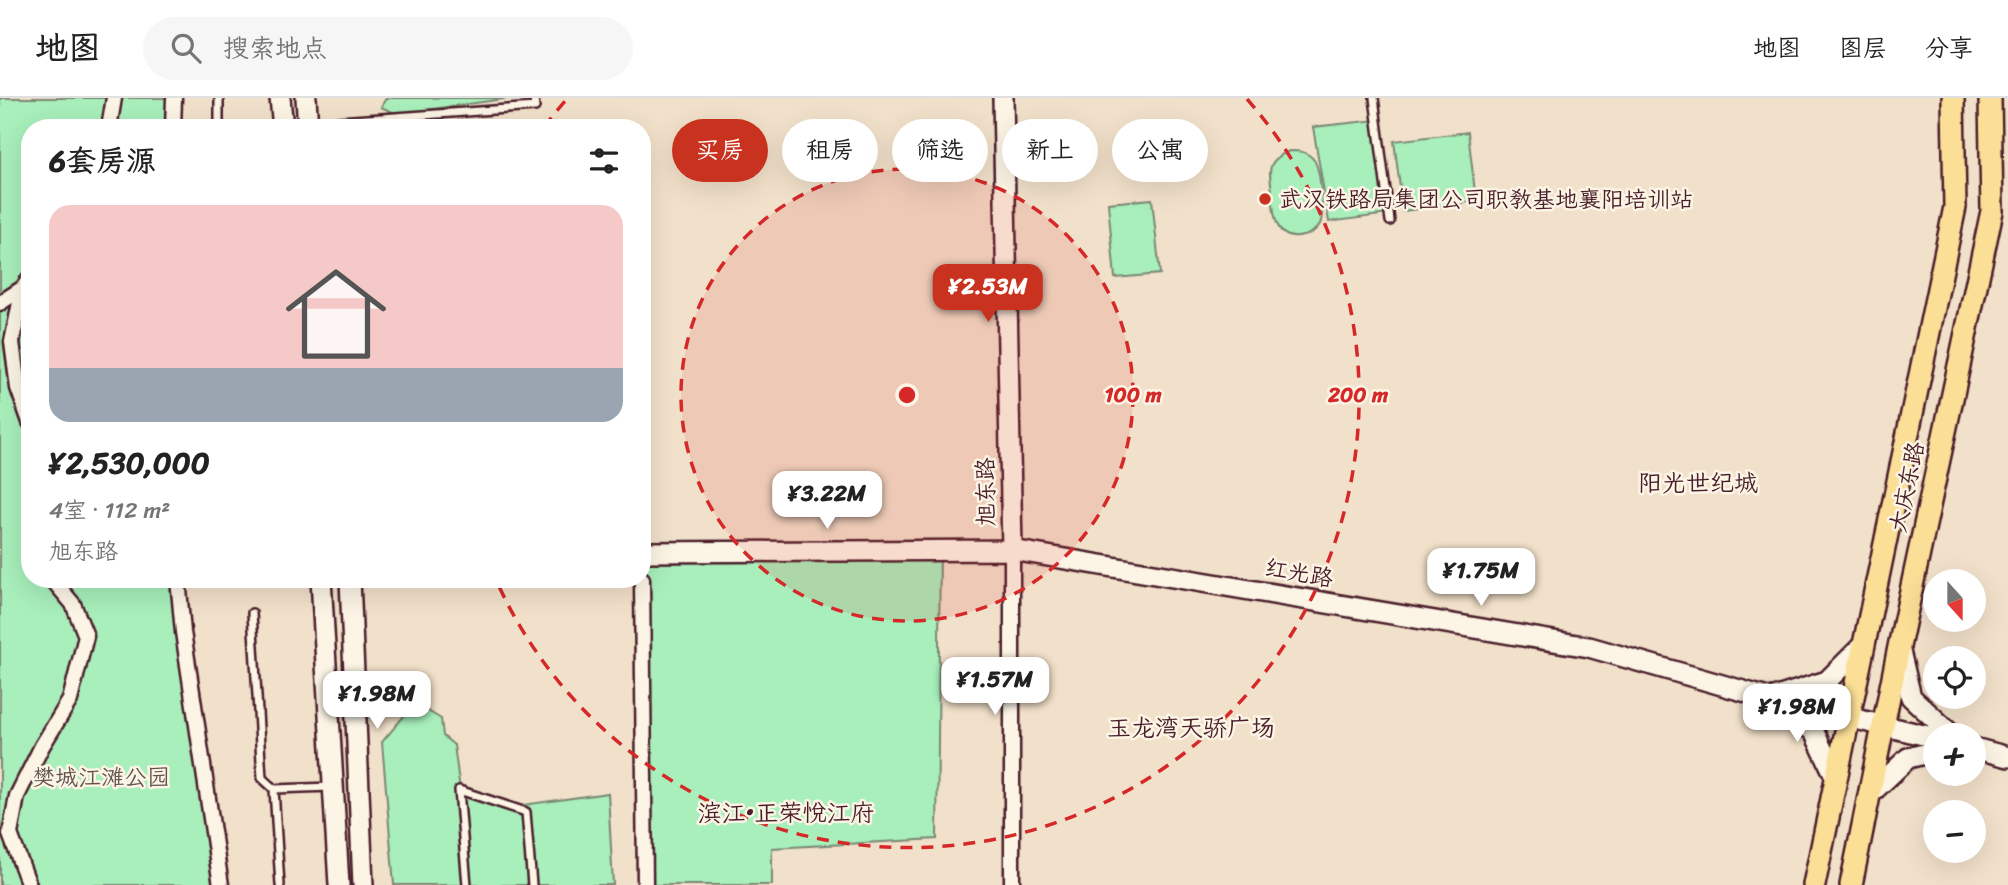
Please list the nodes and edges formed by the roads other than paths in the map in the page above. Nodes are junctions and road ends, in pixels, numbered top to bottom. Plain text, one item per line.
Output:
1 (114, 98) edge
2 (174, 98) edge
3 (219, 98) edge
4 (280, 98) edge
5 (306, 98) edge
6 (534, 98) edge
7 (1003, 98) edge
8 (1374, 98) edge
9 (1953, 98) edge
10 (1990, 98) edge
11 (110, 119) edge
12 (173, 119) edge
13 (219, 119) edge
14 (282, 119) edge
15 (307, 119) edge
16 (367, 119) edge
17 (1390, 221) dead end
18 (21, 287) edge
19 (0, 303) edge
20 (21, 304) edge
21 (21, 396) edge
22 (1012, 550) junction
23 (651, 552) edge
24 (59, 588) edge
25 (179, 588) edge
26 (322, 588) edge
27 (350, 588) edge
28 (642, 588) edge
29 (252, 613) dead end
30 (1864, 644) junction
31 (1899, 647) junction
32 (1771, 699) junction
33 (1848, 717) junction
34 (1939, 723) edge
35 (1884, 726) junction
36 (1923, 735) edge
37 (1986, 751) edge
38 (1923, 754) edge
39 (2008, 757) edge
40 (1836, 778) junction
41 (333, 787) junction
42 (274, 789) junction
43 (1871, 793) junction
44 (29, 885) edge
45 (221, 885) edge
46 (280, 885) edge
47 (339, 885) edge
48 (363, 885) edge
49 (467, 885) edge
50 (532, 885) edge
51 (645, 885) edge
52 (1012, 885) edge
53 (1814, 885) edge
54 (1851, 885) edge

1 - 11 street
2 - 12 street
3 - 13 lane
4 - 14 street
5 - 15 street
6 - 16 lane
7 - 22 street, 旭东路
8 - 17 lane
9 - 30 main road, 大庆东路
10 - 31 main road, 大庆东路
18 - 19 street
20 - 21 street
22 - 23 street, 红光路
22 - 32 street, 红光路
22 - 52 street, 旭东路
24 - 44 street
25 - 45 street
26 - 41 street
27 - 48 street
28 - 51 street
29 - 42 lane
30 - 32 street
30 - 33 main road, 大庆东路
31 - 34 street
31 - 35 main road, 大庆东路
32 - 33 street, 红光路
32 - 40 street
33 - 35 street, 红光路
33 - 40 main road, 大庆东路
35 - 36 street, 红光路
35 - 43 main road, 大庆东路
37 - 39 street
38 - 43 street
40 - 53 main road, 大庆东路
41 - 42 lane
41 - 47 street
42 - 46 lane
43 - 54 main road, 大庆东路
49 - 50 lane

